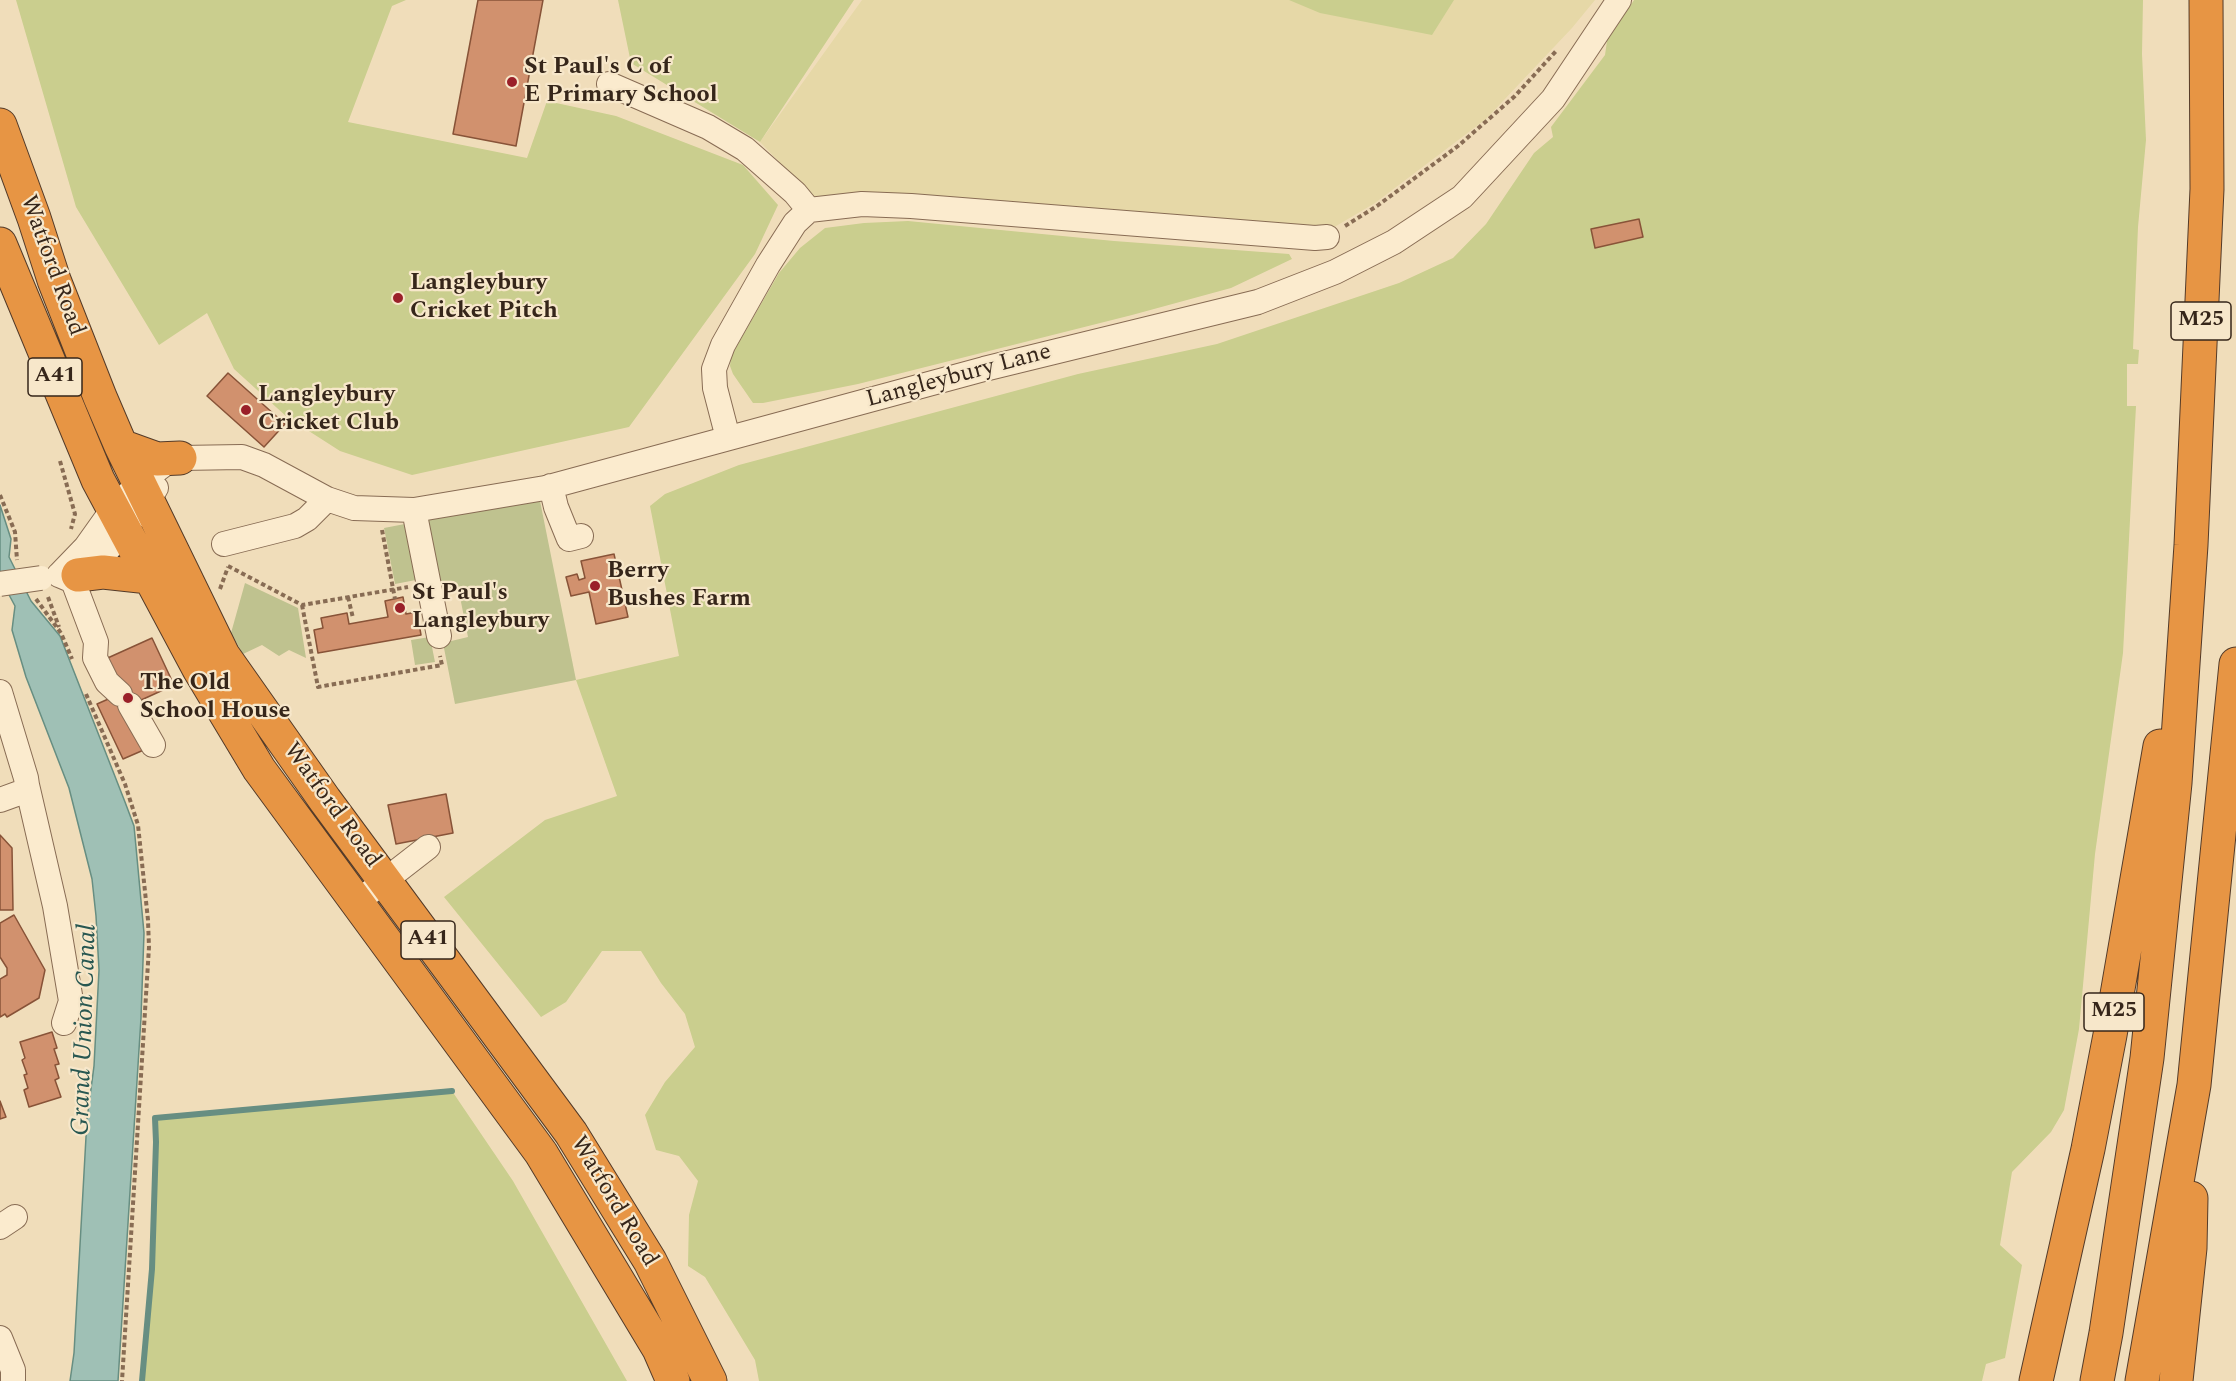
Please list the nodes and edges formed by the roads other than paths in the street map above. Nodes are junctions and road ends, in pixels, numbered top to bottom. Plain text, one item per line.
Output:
1 (1619, 0) edge
2 (2206, 0) edge
3 (609, 84) dead end
4 (0, 125) edge
5 (809, 210) junction
6 (1328, 237) road end
7 (0, 244) edge
8 (728, 438) junction
9 (121, 446) junction
10 (188, 458) junction
11 (550, 486) junction
12 (143, 491) junction
13 (327, 499) junction
14 (414, 510) junction
15 (118, 519) junction
16 (581, 536) dead end
17 (226, 555) road end
18 (149, 577) junction
19 (53, 582) junction
20 (0, 584) edge
21 (439, 636) road end
22 (2185, 643) junction
23 (2236, 664) edge
24 (0, 692) edge
25 (153, 745) dead end
26 (27, 785) junction
27 (0, 800) edge
28 (428, 847) dead end
29 (384, 880) junction
30 (356, 903) junction
31 (64, 1023) dead end
32 (2193, 1085) junction
33 (0, 1338) edge
34 (13, 1381) edge
35 (673, 1381) edge
36 (710, 1381) edge
37 (2036, 1381) edge
38 (2097, 1381) edge
39 (2142, 1381) edge
40 (2176, 1381) edge

1 - 8 street, Langleybury Lane
2 - 22 highway, M25
3 - 5 street
4 - 9 highway, Watford Road / A41
5 - 6 street
5 - 8 street
7 - 15 highway, Watford Road / A41
8 - 11 street, Langleybury Lane
9 - 10 highway
9 - 12 highway, Watford Road / A41
10 - 12 street
10 - 13 street, Langleybury Lane
11 - 14 street, Langleybury Lane
11 - 16 street
12 - 15 street
12 - 29 highway, Watford Road / A41
13 - 14 street, Langleybury Lane
13 - 17 street
14 - 21 street
15 - 18 highway, Watford Road / A41
15 - 19 street
18 - 19 highway
18 - 30 highway, Watford Road / A41
19 - 20 street, bridge
19 - 25 street
22 - 37 highway, M25
22 - 38 highway, M25
23 - 32 highway
24 - 26 street
26 - 27 street
26 - 31 street
28 - 29 street
29 - 30 street
29 - 36 highway, Watford Road / A41
30 - 35 highway, Watford Road / A41
32 - 39 highway
32 - 40 highway
33 - 34 street

